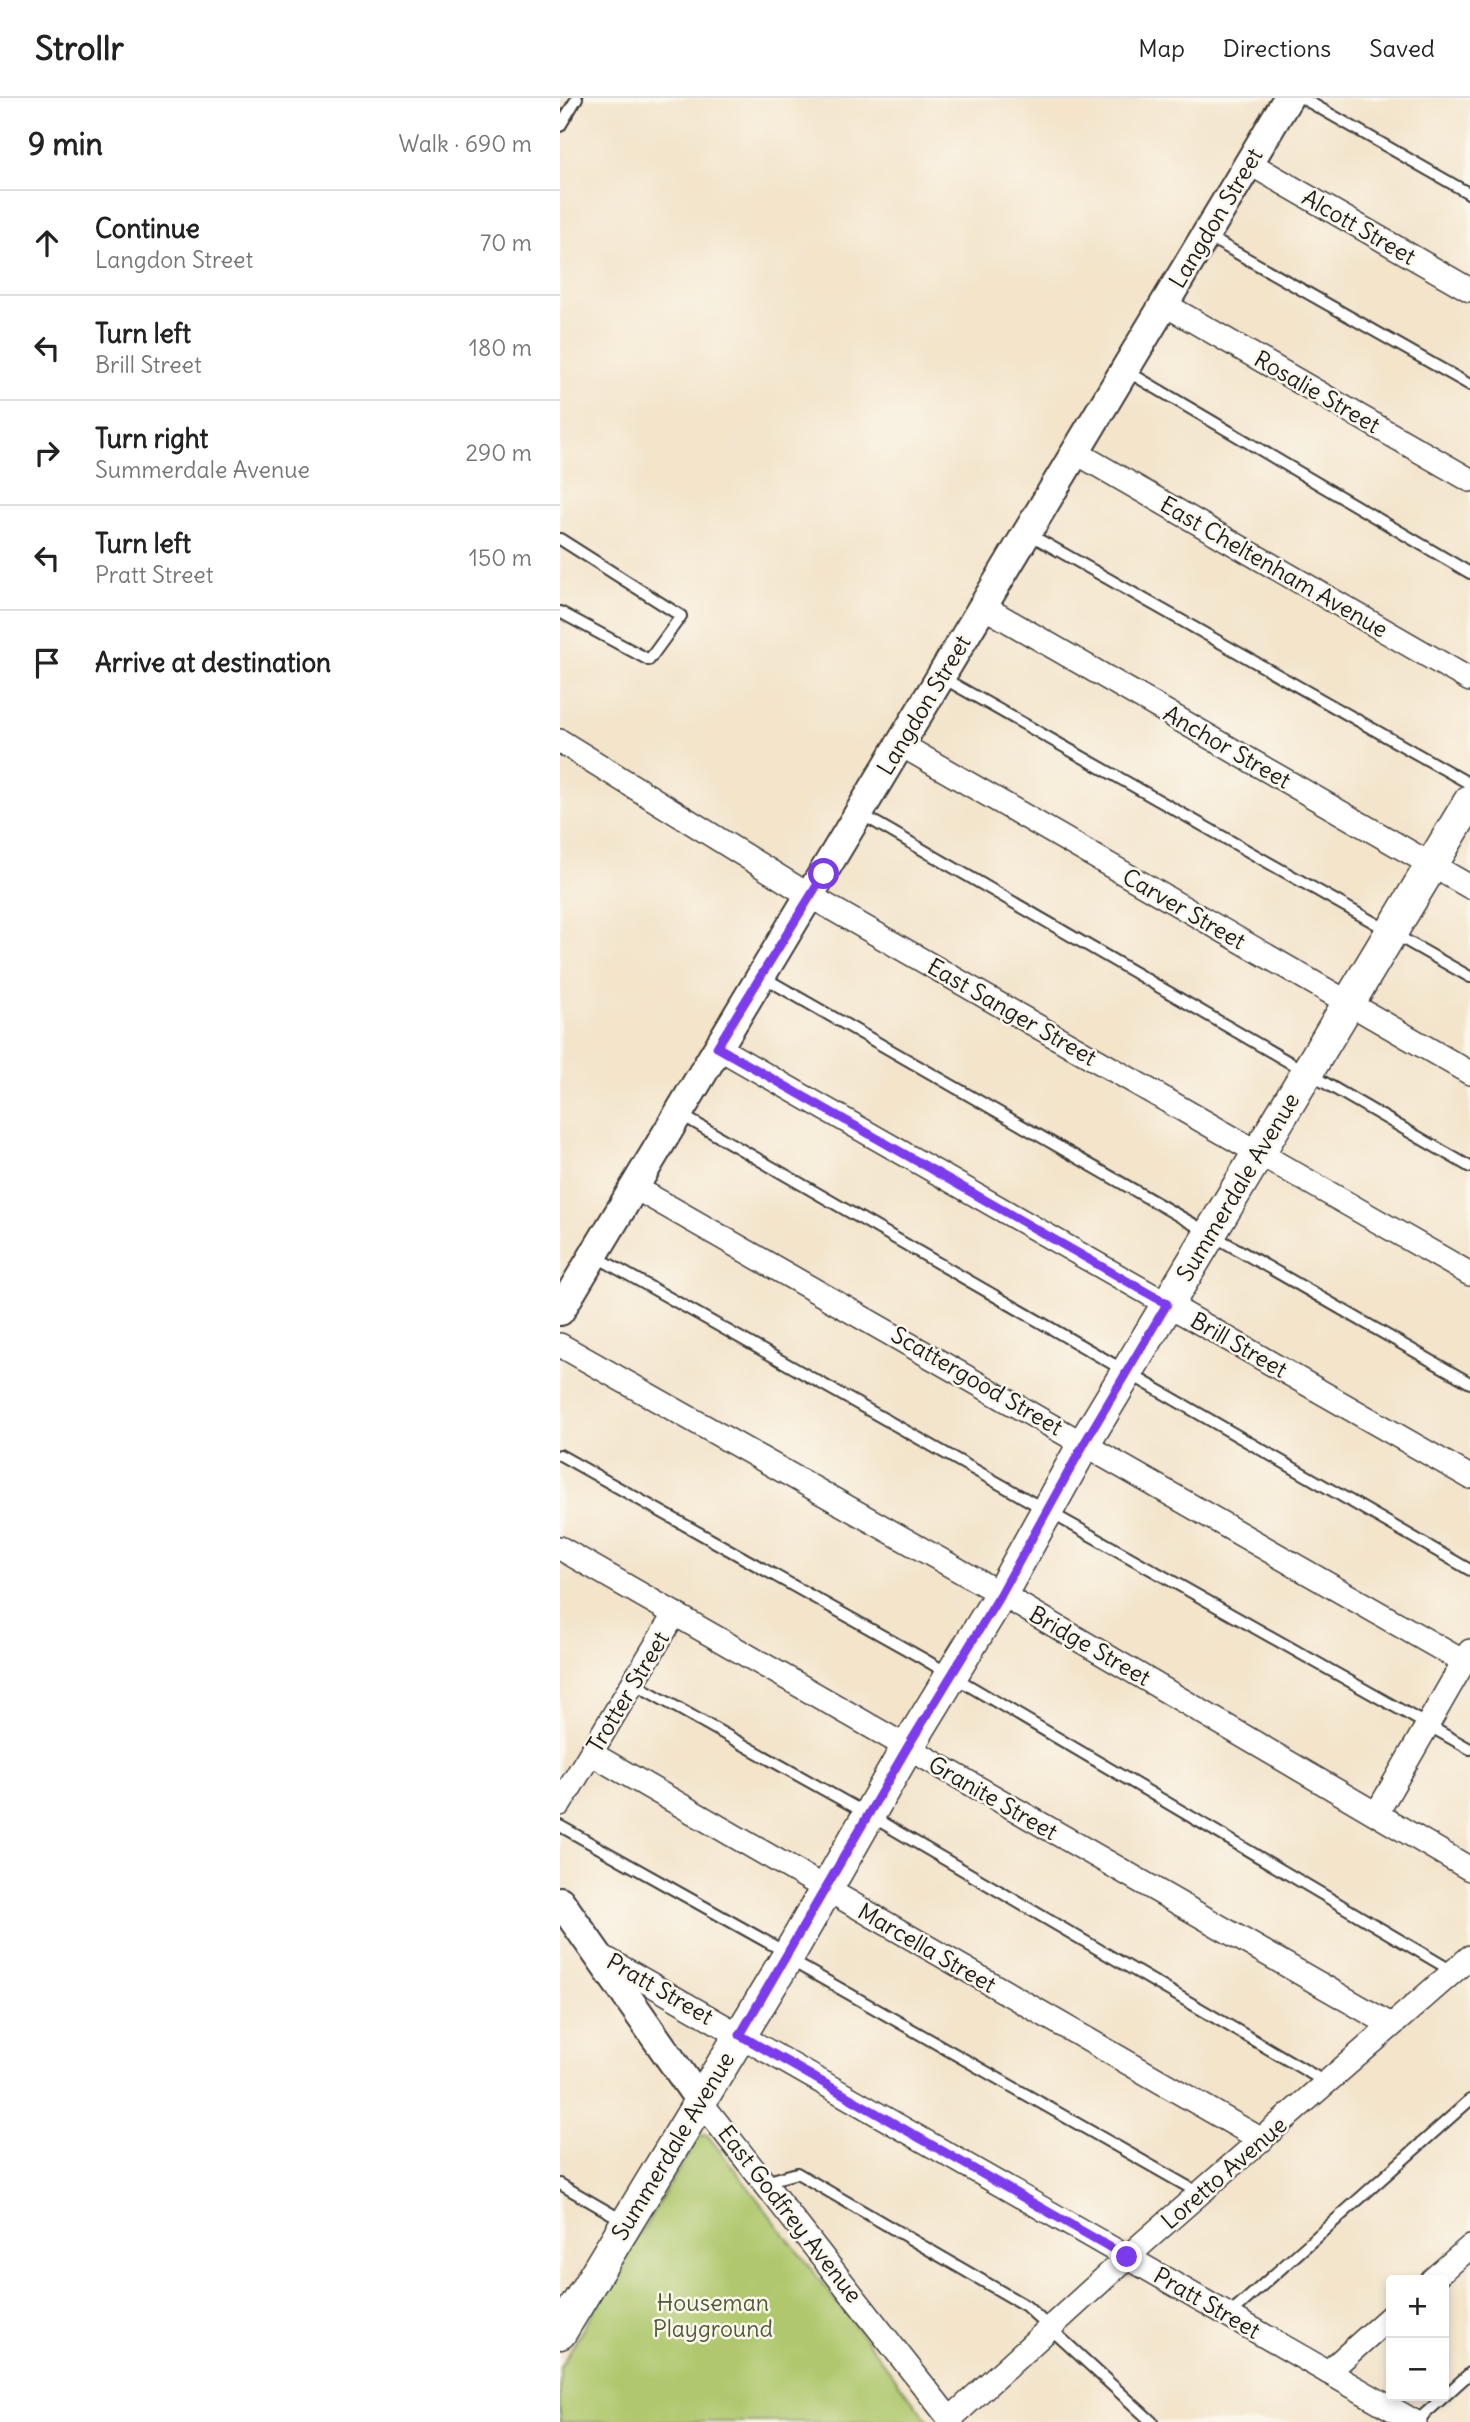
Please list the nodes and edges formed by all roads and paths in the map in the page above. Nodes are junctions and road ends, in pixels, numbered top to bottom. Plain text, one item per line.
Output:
1 (577, 98) edge
2 (1288, 98) edge
3 (1302, 98) edge
4 (560, 126) edge
5 (1249, 163) junction
6 (1470, 194) edge
7 (1205, 234) junction
8 (1470, 290) edge
9 (1164, 304) junction
10 (1124, 369) junction
11 (1470, 385) edge
12 (1077, 453) junction
13 (1470, 480) edge
14 (1026, 533) junction
15 (560, 538) edge
16 (1470, 573) edge
17 (984, 607) junction
18 (560, 612) edge
19 (940, 676) junction
20 (1470, 680) edge
21 (560, 741) edge
22 (898, 743) junction
23 (1470, 784) edge
24 (1470, 801) edge
25 (860, 814) junction
26 (1430, 864) junction
27 (1470, 887) edge
28 (810, 896) junction
29 (1392, 932) junction
30 (761, 976) junction
31 (1470, 977) edge
32 (1347, 1003) junction
33 (717, 1047) junction
34 (1307, 1073) junction
35 (1470, 1073) edge
36 (677, 1112) junction
37 (1260, 1154) junction
38 (1470, 1167) edge
39 (634, 1187) junction
40 (1211, 1233) junction
41 (593, 1255) junction
42 (1470, 1273) edge
43 (1167, 1304) junction
44 (560, 1311) edge
45 (560, 1345) edge
46 (1128, 1370) junction
47 (1470, 1383) edge
48 (1085, 1442) junction
49 (560, 1455) edge
50 (1470, 1477) edge
51 (1048, 1511) junction
52 (560, 1549) edge
53 (1470, 1570) edge
54 (1001, 1594) junction
55 (674, 1615) junction
56 (1467, 1656) edge
57 (951, 1675) junction
58 (635, 1684) junction
59 (1426, 1727) junction
60 (907, 1748) junction
61 (1470, 1749) edge
62 (592, 1754) junction
63 (560, 1804) edge
64 (1377, 1813) junction
65 (869, 1815) junction
66 (560, 1826) edge
67 (1470, 1869) edge
68 (825, 1889) junction
69 (560, 1901) edge
70 (598, 1954) junction
71 (788, 1956) junction
72 (1462, 1964) edge
73 (1391, 2025) junction
74 (740, 2035) junction
75 (1328, 2083) junction
76 (1470, 2100) edge
77 (700, 2101) junction
78 (1262, 2140) junction
79 (765, 2182) junction
80 (560, 2184) edge
81 (1199, 2193) junction
82 (626, 2223) junction
83 (1470, 2247) edge
84 (1127, 2257) junction
85 (1438, 2275) edge
86 (1229, 2315) junction
87 (1386, 2320) edge
88 (1049, 2327) junction
89 (560, 2333) edge
90 (1328, 2372) junction
91 (1470, 2374) edge
92 (1403, 2420) edge
93 (951, 2421) edge
94 (1152, 2422) edge

1 - 4 lane
2 - 5 street, Langdon Street
3 - 6 lane
5 - 7 street, Langdon Street
5 - 8 street, Alcott Street
7 - 9 street, Langdon Street
7 - 11 lane
9 - 10 street, Langdon Street
9 - 13 street, Rosalie Street
10 - 12 street, Langdon Street
10 - 16 lane
12 - 14 street, Langdon Street
12 - 20 street, East Cheltenham Avenue
14 - 17 street, Langdon Street
14 - 23 lane
15 - 18 lane
17 - 19 street, Langdon Street
17 - 26 street, Anchor Street
19 - 22 street, Langdon Street
19 - 29 lane
21 - 28 street, East Sanger Street
22 - 25 street, Langdon Street
22 - 32 street, Carver Street
24 - 26 main road, Summerdale Avenue
25 - 28 street, Langdon Street
25 - 34 lane
26 - 27 street, Anchor Street
26 - 29 main road, Summerdale Avenue
28 - 30 street, Langdon Street
28 - 37 street, East Sanger Street
29 - 31 lane
29 - 32 main road, Summerdale Avenue
30 - 33 street, Langdon Street
30 - 40 lane
32 - 34 main road, Summerdale Avenue
32 - 35 street, Carver Street
33 - 36 street, Langdon Street
33 - 43 street, Brill Street
34 - 37 main road, Summerdale Avenue
34 - 38 lane
36 - 39 street, Langdon Street
36 - 46 lane
37 - 40 main road, Summerdale Avenue
37 - 42 street, East Sanger Street
39 - 41 street, Langdon Street
39 - 48 street, Scattergood Street
40 - 43 main road, Summerdale Avenue
40 - 47 lane
41 - 44 street, Langdon Street
41 - 51 lane
43 - 46 main road, Summerdale Avenue
43 - 50 street, Brill Street
45 - 54 street, Bridge Street
46 - 48 main road, Summerdale Avenue
46 - 53 lane
48 - 51 main road, Summerdale Avenue
48 - 56 street, Scattergood Street
49 - 57 lane
51 - 54 main road, Summerdale Avenue
51 - 59 lane
52 - 55 street, Granite Street
54 - 57 main road, Summerdale Avenue
54 - 64 street, Bridge Street
55 - 58 street, Trotter Street
55 - 60 street, Granite Street
56 - 59 street
57 - 60 main road, Summerdale Avenue
57 - 72 lane
58 - 62 street, Trotter Street
58 - 65 lane
59 - 61 lane
59 - 64 street
60 - 65 main road, Summerdale Avenue
60 - 73 street, Granite Street
62 - 63 street, Trotter Street
62 - 68 street, Marcella Street
64 - 67 street, Bridge Street
65 - 68 main road, Summerdale Avenue
65 - 75 lane
66 - 71 lane
68 - 71 main road, Summerdale Avenue
68 - 78 street, Marcella Street
69 - 70 street, East Godfrey Avenue
70 - 74 street, Pratt Street
70 - 77 street, East Godfrey Avenue
71 - 74 main road, Summerdale Avenue
71 - 81 lane
72 - 73 street, Loretto Avenue
73 - 75 street, Loretto Avenue
74 - 77 main road, Summerdale Avenue
74 - 84 street, Pratt Street
75 - 78 street, Loretto Avenue
76 - 86 lane
77 - 79 street, East Godfrey Avenue
77 - 82 main road, Summerdale Avenue
78 - 81 street, Loretto Avenue
79 - 88 lane
79 - 93 street, East Godfrey Avenue
80 - 82 lane
81 - 84 street, Loretto Avenue
82 - 89 main road, Summerdale Avenue
83 - 85 street
84 - 86 street, Pratt Street
84 - 88 street, Loretto Avenue
86 - 90 street, Pratt Street
87 - 90 street
88 - 93 street, Loretto Avenue
88 - 94 lane
90 - 92 street, Pratt Street
91 - 92 lane

